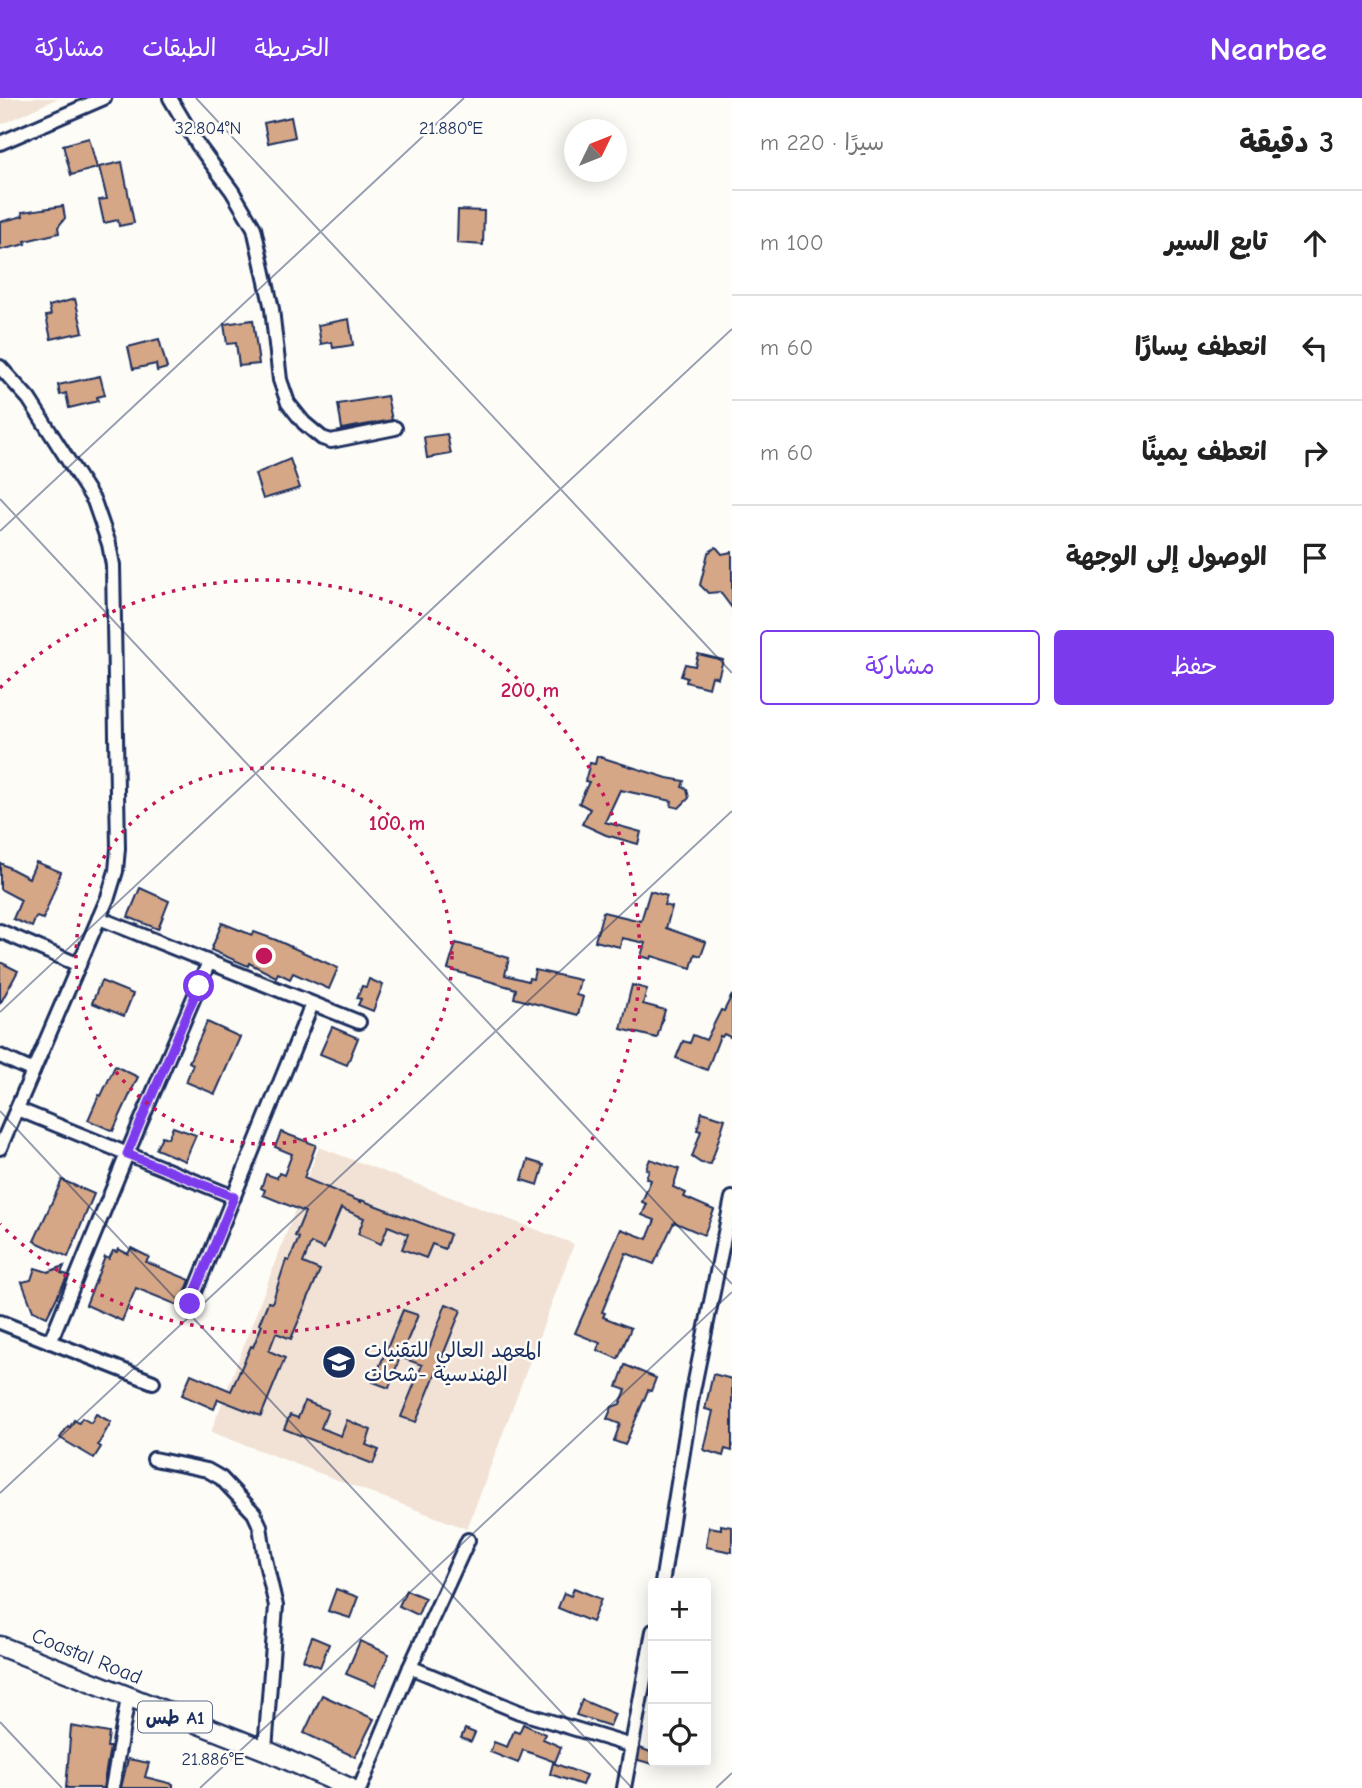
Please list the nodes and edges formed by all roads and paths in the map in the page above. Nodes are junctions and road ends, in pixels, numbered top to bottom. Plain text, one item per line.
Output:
1 (104, 98) edge
2 (170, 98) edge
3 (0, 143) edge
4 (0, 367) edge
5 (395, 428) dead end
6 (99, 918) junction
7 (0, 931) edge
8 (209, 962) junction
9 (79, 965) junction
10 (312, 1004) junction
11 (359, 1022) dead end
12 (0, 1056) edge
13 (33, 1071) junction
14 (17, 1110) junction
15 (0, 1148) edge
16 (127, 1154) junction
17 (234, 1197) junction
18 (732, 1198) edge
19 (190, 1304) dead end
20 (0, 1322) edge
21 (50, 1342) junction
22 (153, 1382) dead end
23 (154, 1459) dead end
24 (468, 1540) dead end
25 (663, 1578) edge
26 (651, 1641) edge
27 (0, 1646) edge
28 (410, 1667) junction
29 (128, 1698) junction
30 (632, 1746) junction
31 (265, 1751) junction
32 (112, 1788) edge
33 (350, 1788) edge
34 (360, 1788) edge
35 (624, 1788) edge

1 - 3 street
2 - 5 street
4 - 6 street
6 - 8 street
6 - 9 street
7 - 9 street
8 - 10 street
8 - 16 street
9 - 13 street
10 - 11 street
10 - 17 street
12 - 13 street
13 - 14 street
14 - 15 street
14 - 16 street
16 - 17 street
16 - 21 street
17 - 19 street
18 - 25 street
20 - 21 street
21 - 22 street
23 - 31 street
24 - 28 street
26 - 30 street
27 - 29 highway, Coastal Road / طس A1
28 - 30 street
28 - 34 street
29 - 31 highway, Coastal Road / طس A1
29 - 32 street
30 - 35 street
31 - 33 highway, Coastal Road / طس A1

